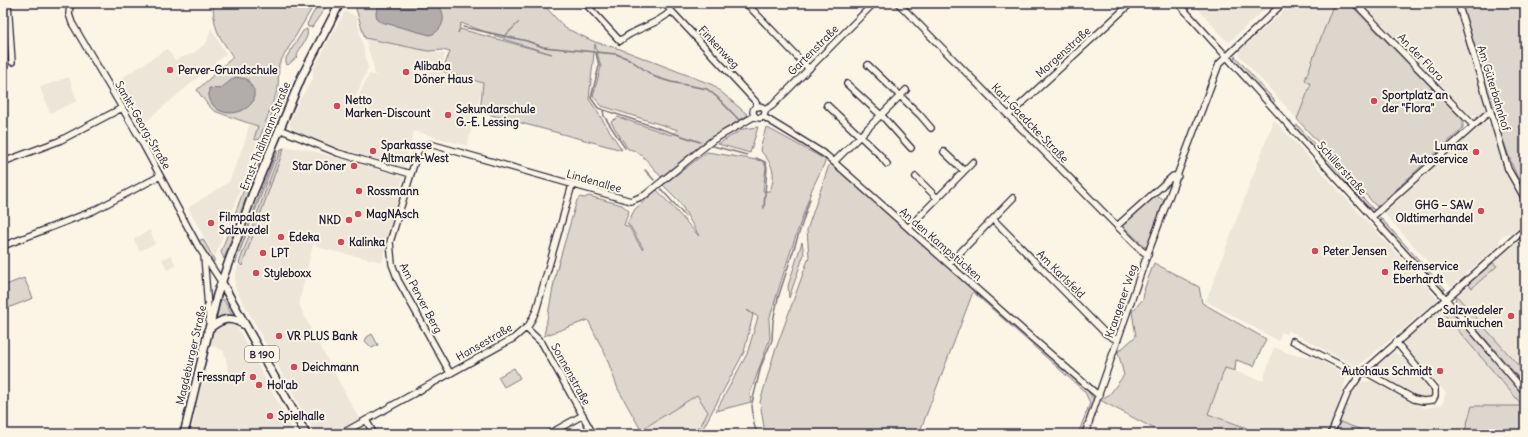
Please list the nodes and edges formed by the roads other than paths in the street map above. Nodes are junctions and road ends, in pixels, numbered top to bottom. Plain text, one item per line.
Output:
1 (8, 3) edge
2 (70, 3) edge
3 (340, 3) edge
4 (585, 3) edge
5 (664, 3) edge
6 (746, 3) edge
7 (874, 3) edge
8 (898, 3) edge
9 (1131, 3) edge
10 (1178, 3) edge
11 (1283, 3) edge
12 (1355, 3) edge
13 (1458, 3) edge
14 (671, 11) junction
15 (3, 38) edge
16 (10, 40) junction
17 (3, 44) edge
18 (1226, 56) junction
19 (12, 62) dead end
20 (868, 65) dead end
21 (809, 69) junction
22 (847, 84) dead end
23 (906, 90) dead end
24 (898, 96) junction
25 (828, 105) dead end
26 (758, 107) junction
27 (122, 108) junction
28 (1490, 111) junction
29 (764, 113) junction
30 (880, 115) junction
31 (1009, 115) junction
32 (755, 116) junction
33 (1473, 125) junction
34 (931, 128) dead end
35 (279, 129) junction
36 (859, 136) junction
37 (430, 144) joint
38 (911, 148) dead end
39 (944, 152) dead end
40 (3, 162) edge
41 (834, 162) junction
42 (973, 162) dead end
43 (887, 164) dead end
44 (964, 171) junction
45 (411, 174) junction
46 (160, 176) junction
47 (1178, 176) junction
48 (916, 177) dead end
49 (572, 185) junction
50 (937, 198) junction
51 (1013, 198) dead end
52 (1525, 199) edge
53 (1372, 217) junction
54 (993, 219) junction
55 (1117, 226) junction
56 (908, 228) junction
57 (1525, 229) edge
58 (3, 246) edge
59 (1148, 254) junction
60 (204, 256) junction
61 (949, 264) junction
62 (222, 283) junction
63 (1445, 298) junction
64 (210, 322) junction
65 (247, 328) junction
66 (526, 328) junction
67 (208, 331) junction
68 (1118, 340) junction
69 (1293, 341) dead end
70 (1396, 342) junction
71 (1362, 373) junction
72 (450, 374) junction
73 (1525, 392) edge
74 (1099, 396) junction
75 (583, 416) junction
76 (366, 420) junction
77 (184, 434) edge
78 (306, 434) edge
79 (341, 434) edge
80 (374, 434) edge
81 (549, 434) edge
82 (593, 434) edge
83 (1085, 434) edge
84 (1331, 434) edge

1 - 16 street
2 - 27 street, Sankt-Georg-Straße
3 - 35 main road, Ernst-Thälmann-Straße
4 - 14 street
5 - 14 street, Finkenweg
6 - 21 street
7 - 21 street, Gartenstraße
8 - 31 street, Karl-Gaedcke-Straße
9 - 31 street, Morgenstraße
10 - 18 street, Schillerstraße
11 - 18 street, Krangener Weg
12 - 33 street, An der Flora
13 - 28 street, Am Güterbahnhof
14 - 26 street, Finkenweg
15 - 16 street
16 - 17 street
16 - 19 street
18 - 47 street, Krangener Weg
18 - 53 street, Schillerstraße
20 - 24 street
21 - 29 street, Gartenstraße
22 - 30 street
23 - 24 street
24 - 30 street
24 - 34 street
25 - 36 street
26 - 29 street, An den Kampstücken
26 - 32 street
27 - 40 street
27 - 46 street, Sankt-Georg-Straße
28 - 33 street
28 - 52 street, Am Güterbahnhof
29 - 32 street
29 - 41 street, An den Kampstücken
30 - 36 street
30 - 38 street
31 - 55 street, Karl-Gaedcke-Straße
32 - 49 street, Lindenallee
33 - 53 street
35 - 45 street
35 - 62 main road, Ernst-Thälmann-Straße
36 - 41 street
36 - 43 street
37 - 45 street, Am Perver Berg
37 - 49 street, Lindenallee
39 - 44 street
41 - 56 street, An den Kampstücken
42 - 44 street
44 - 50 street
45 - 72 street, Am Perver Berg
46 - 58 street
46 - 60 street, Sankt-Georg-Straße
47 - 55 street
47 - 59 street, Krangener Weg
48 - 50 street
49 - 66 street, Hansestraße
50 - 56 street
51 - 54 street
53 - 63 street, Schillerstraße
54 - 61 street
54 - 68 street, Am Karlsfeld
55 - 59 street, Karl-Gaedcke-Straße
56 - 61 street, An den Kampstücken
57 - 63 street
59 - 68 street, Krangener Weg
60 - 62 street, Sankt-Georg-Straße
60 - 64 street, Sankt-Georg-Straße
61 - 74 street, An den Kampstücken
62 - 64 main road, Magdeburger Straße
62 - 65 main road, B 190
63 - 70 street
63 - 73 street, Schillerstraße
64 - 67 main road, Magdeburger Straße
65 - 67 main road
65 - 78 main road, B 190
66 - 72 street, Hansestraße
66 - 75 street, Sonnenstraße
67 - 77 main road, Magdeburger Straße
68 - 74 street, Krangener Weg
69 - 71 street
70 - 71 street
70 - 71 street
71 - 84 street
72 - 76 street, Hansestraße
74 - 83 street, Krangener Weg
75 - 81 street
75 - 82 street, Sonnenstraße
76 - 79 street, Hansestraße
76 - 80 street

